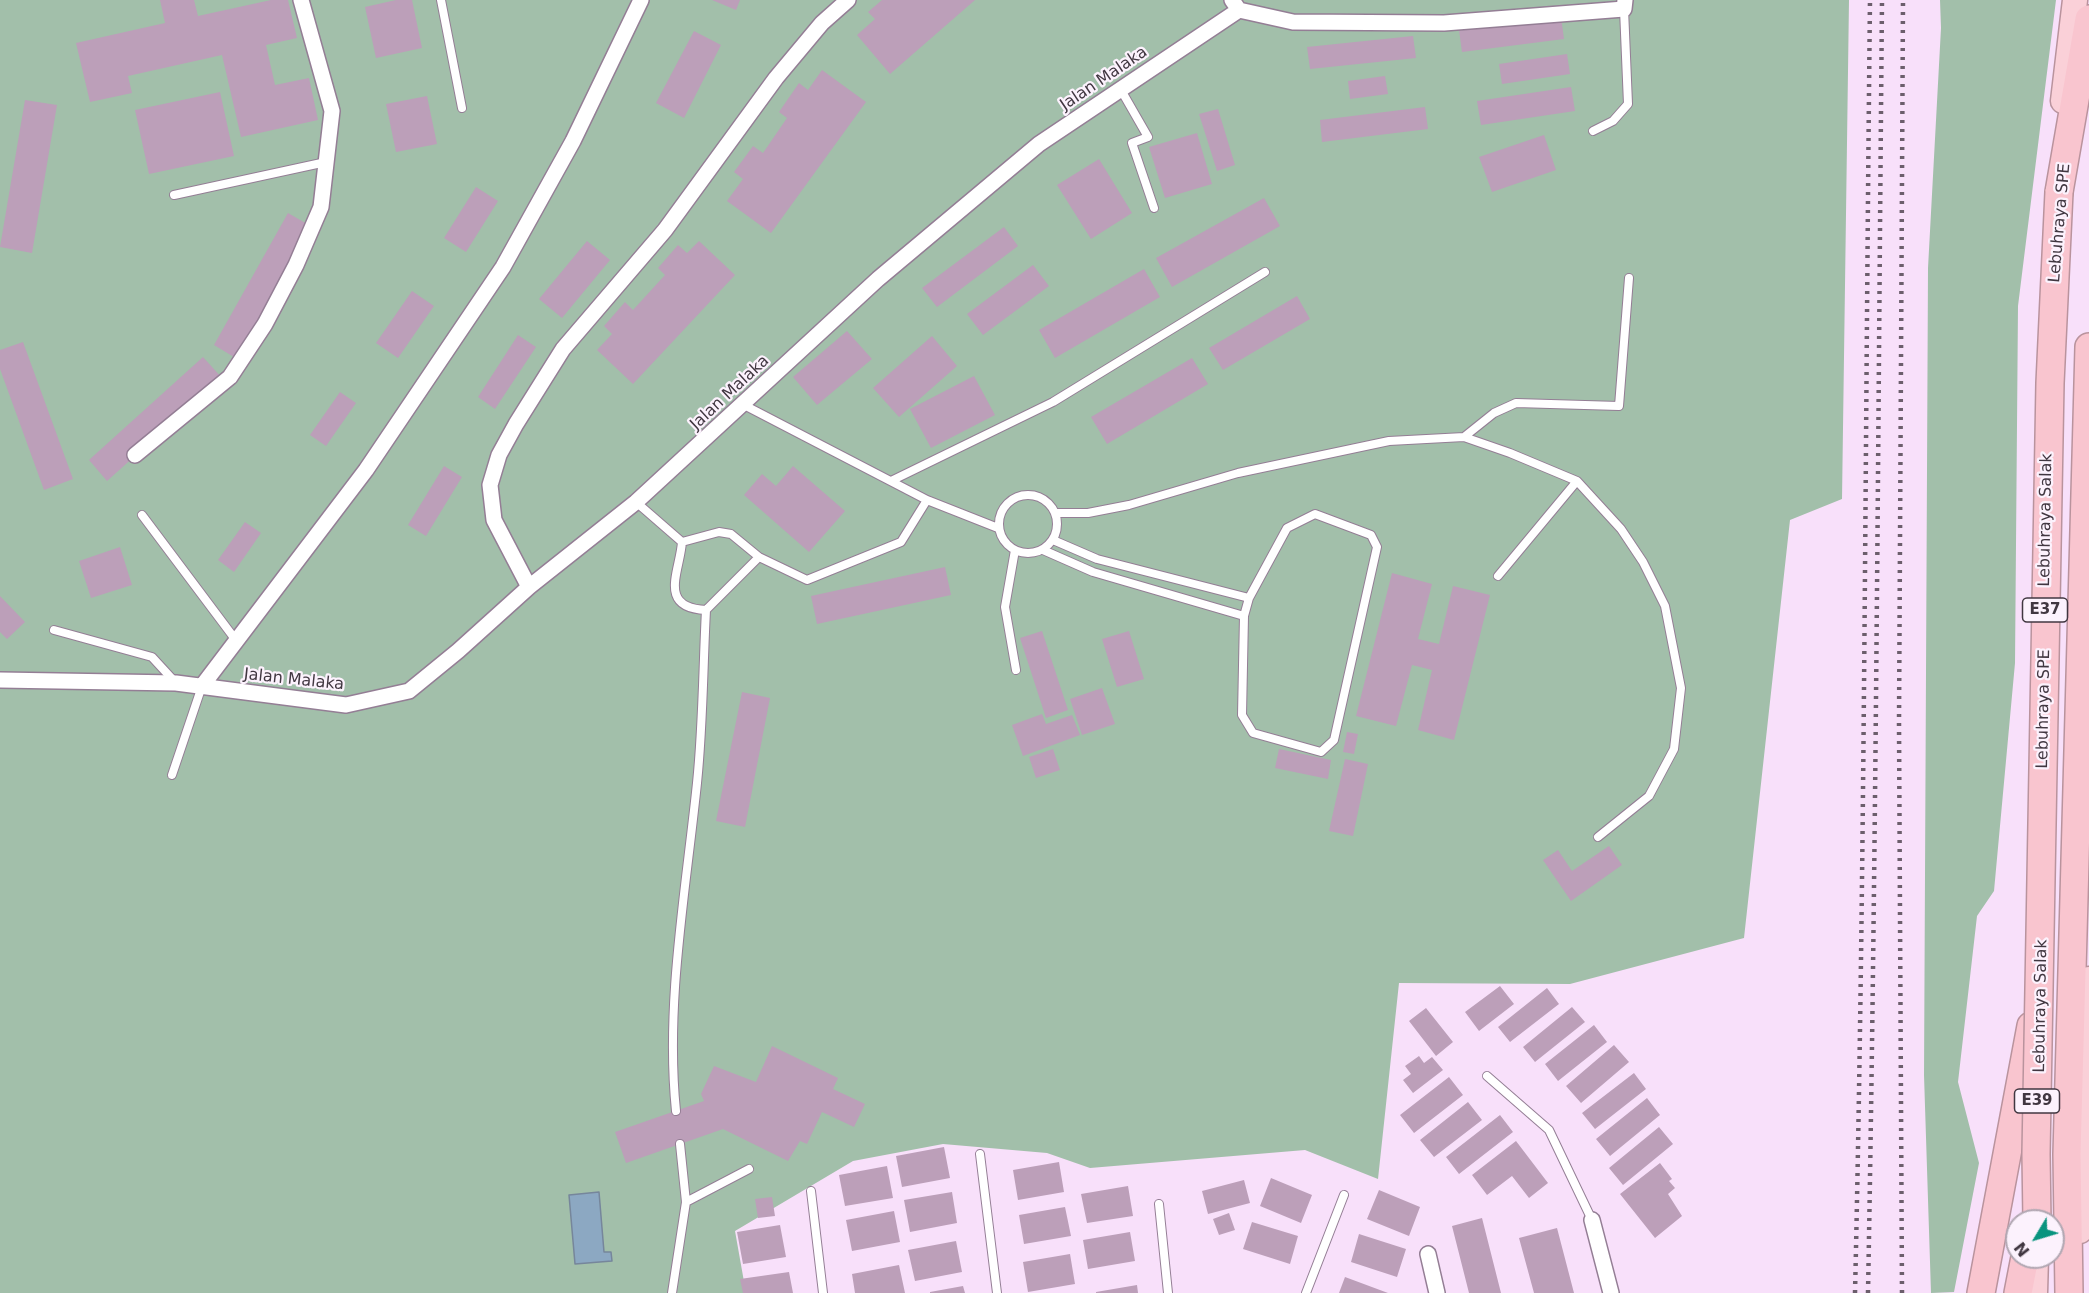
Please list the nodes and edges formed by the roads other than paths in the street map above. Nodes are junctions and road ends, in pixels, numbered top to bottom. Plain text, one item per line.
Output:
1 (301, 0) edge
2 (441, 0) edge
3 (641, 0) edge
4 (848, 0) edge
5 (2075, 0) edge
6 (1624, 4) edge
7 (1235, 5) edge
8 (2089, 19) edge
9 (1121, 90) junction
10 (462, 108) dead end
11 (1593, 131) dead end
12 (326, 162) junction
13 (174, 195) dead end
14 (1154, 208) dead end
15 (1265, 272) dead end
16 (1629, 278) dead end
17 (2089, 347) edge
18 (744, 405) junction
19 (1464, 437) junction
20 (135, 455) dead end
21 (893, 480) junction
22 (1577, 482) junction
23 (927, 500) junction
24 (636, 502) junction
25 (1056, 513) junction
26 (142, 515) dead end
27 (998, 528) junction
28 (1053, 540) junction
29 (682, 542) junction
30 (1015, 550) junction
31 (1042, 550) junction
32 (759, 557) junction
33 (1498, 576) dead end
34 (529, 587) junction
35 (1249, 598) junction
36 (706, 610) junction
37 (1244, 615) junction
38 (54, 630) dead end
39 (235, 639) junction
40 (1016, 670) dead end
41 (0, 680) edge
42 (176, 683) junction
43 (202, 686) junction
44 (172, 775) dead end
45 (1598, 837) dead end
46 (2089, 979) edge
47 (2039, 982) junction
48 (1487, 1076) dead end
49 (676, 1111) dead end
50 (680, 1144) dead end
51 (980, 1154) dead end
52 (748, 1169) dead end
53 (2039, 1181) junction
54 (811, 1191) dead end
55 (1344, 1195) dead end
56 (686, 1202) junction
57 (1159, 1204) dead end
58 (2033, 1209) edge
59 (2037, 1209) edge
60 (2038, 1209) edge
61 (1592, 1220) joint
62 (1428, 1254) dead end
63 (2023, 1269) edge
64 (2037, 1269) edge
65 (672, 1293) edge
66 (823, 1293) edge
67 (997, 1293) edge
68 (1168, 1293) edge
69 (1306, 1293) edge
70 (1437, 1293) edge
71 (1611, 1293) edge
72 (1981, 1293) edge
73 (2018, 1293) edge
74 (2037, 1293) edge
75 (2069, 1293) edge
76 (2078, 1293) edge

1 - 12 street
2 - 10 lane
3 - 39 street
4 - 34 street
5 - 53 highway, Lebuhraya Salak / E37
6 - 7 street
6 - 11 lane
7 - 9 street, Jalan Malaka
8 - 47 highway, Lebuhraya SPE / E39, bridge
9 - 14 lane
9 - 18 street, Jalan Malaka
12 - 13 lane
12 - 20 street
15 - 21 lane
16 - 19 lane
17 - 75 highway, Lebuhraya SPE / E39
18 - 21 lane
18 - 24 street, Jalan Malaka
19 - 22 lane
19 - 25 lane
21 - 23 lane
22 - 33 lane
22 - 45 lane
23 - 27 lane
23 - 32 lane
24 - 29 lane
24 - 34 street, Jalan Malaka
25 - 27 lane
25 - 28 lane
26 - 39 lane
27 - 30 lane
28 - 31 lane
28 - 35 lane
29 - 32 lane
29 - 36 lane
30 - 31 lane
30 - 40 lane
31 - 37 lane
32 - 36 lane
34 - 43 street, Jalan Malaka
35 - 37 lane
35 - 37 lane
36 - 49 lane
38 - 42 lane
39 - 43 street
41 - 42 street, Jalan Malaka
42 - 43 street, Jalan Malaka
43 - 44 lane
46 - 76 highway
47 - 59 highway, Lebuhraya SPE / E39, bridge
47 - 72 highway, bridge
48 - 61 lane
50 - 56 lane
51 - 67 lane
52 - 56 lane
53 - 58 highway
53 - 60 highway, Lebuhraya Salak / E37
54 - 66 lane
55 - 69 lane
56 - 65 lane
57 - 68 lane
61 - 71 street
62 - 70 street
63 - 73 highway
64 - 74 highway

